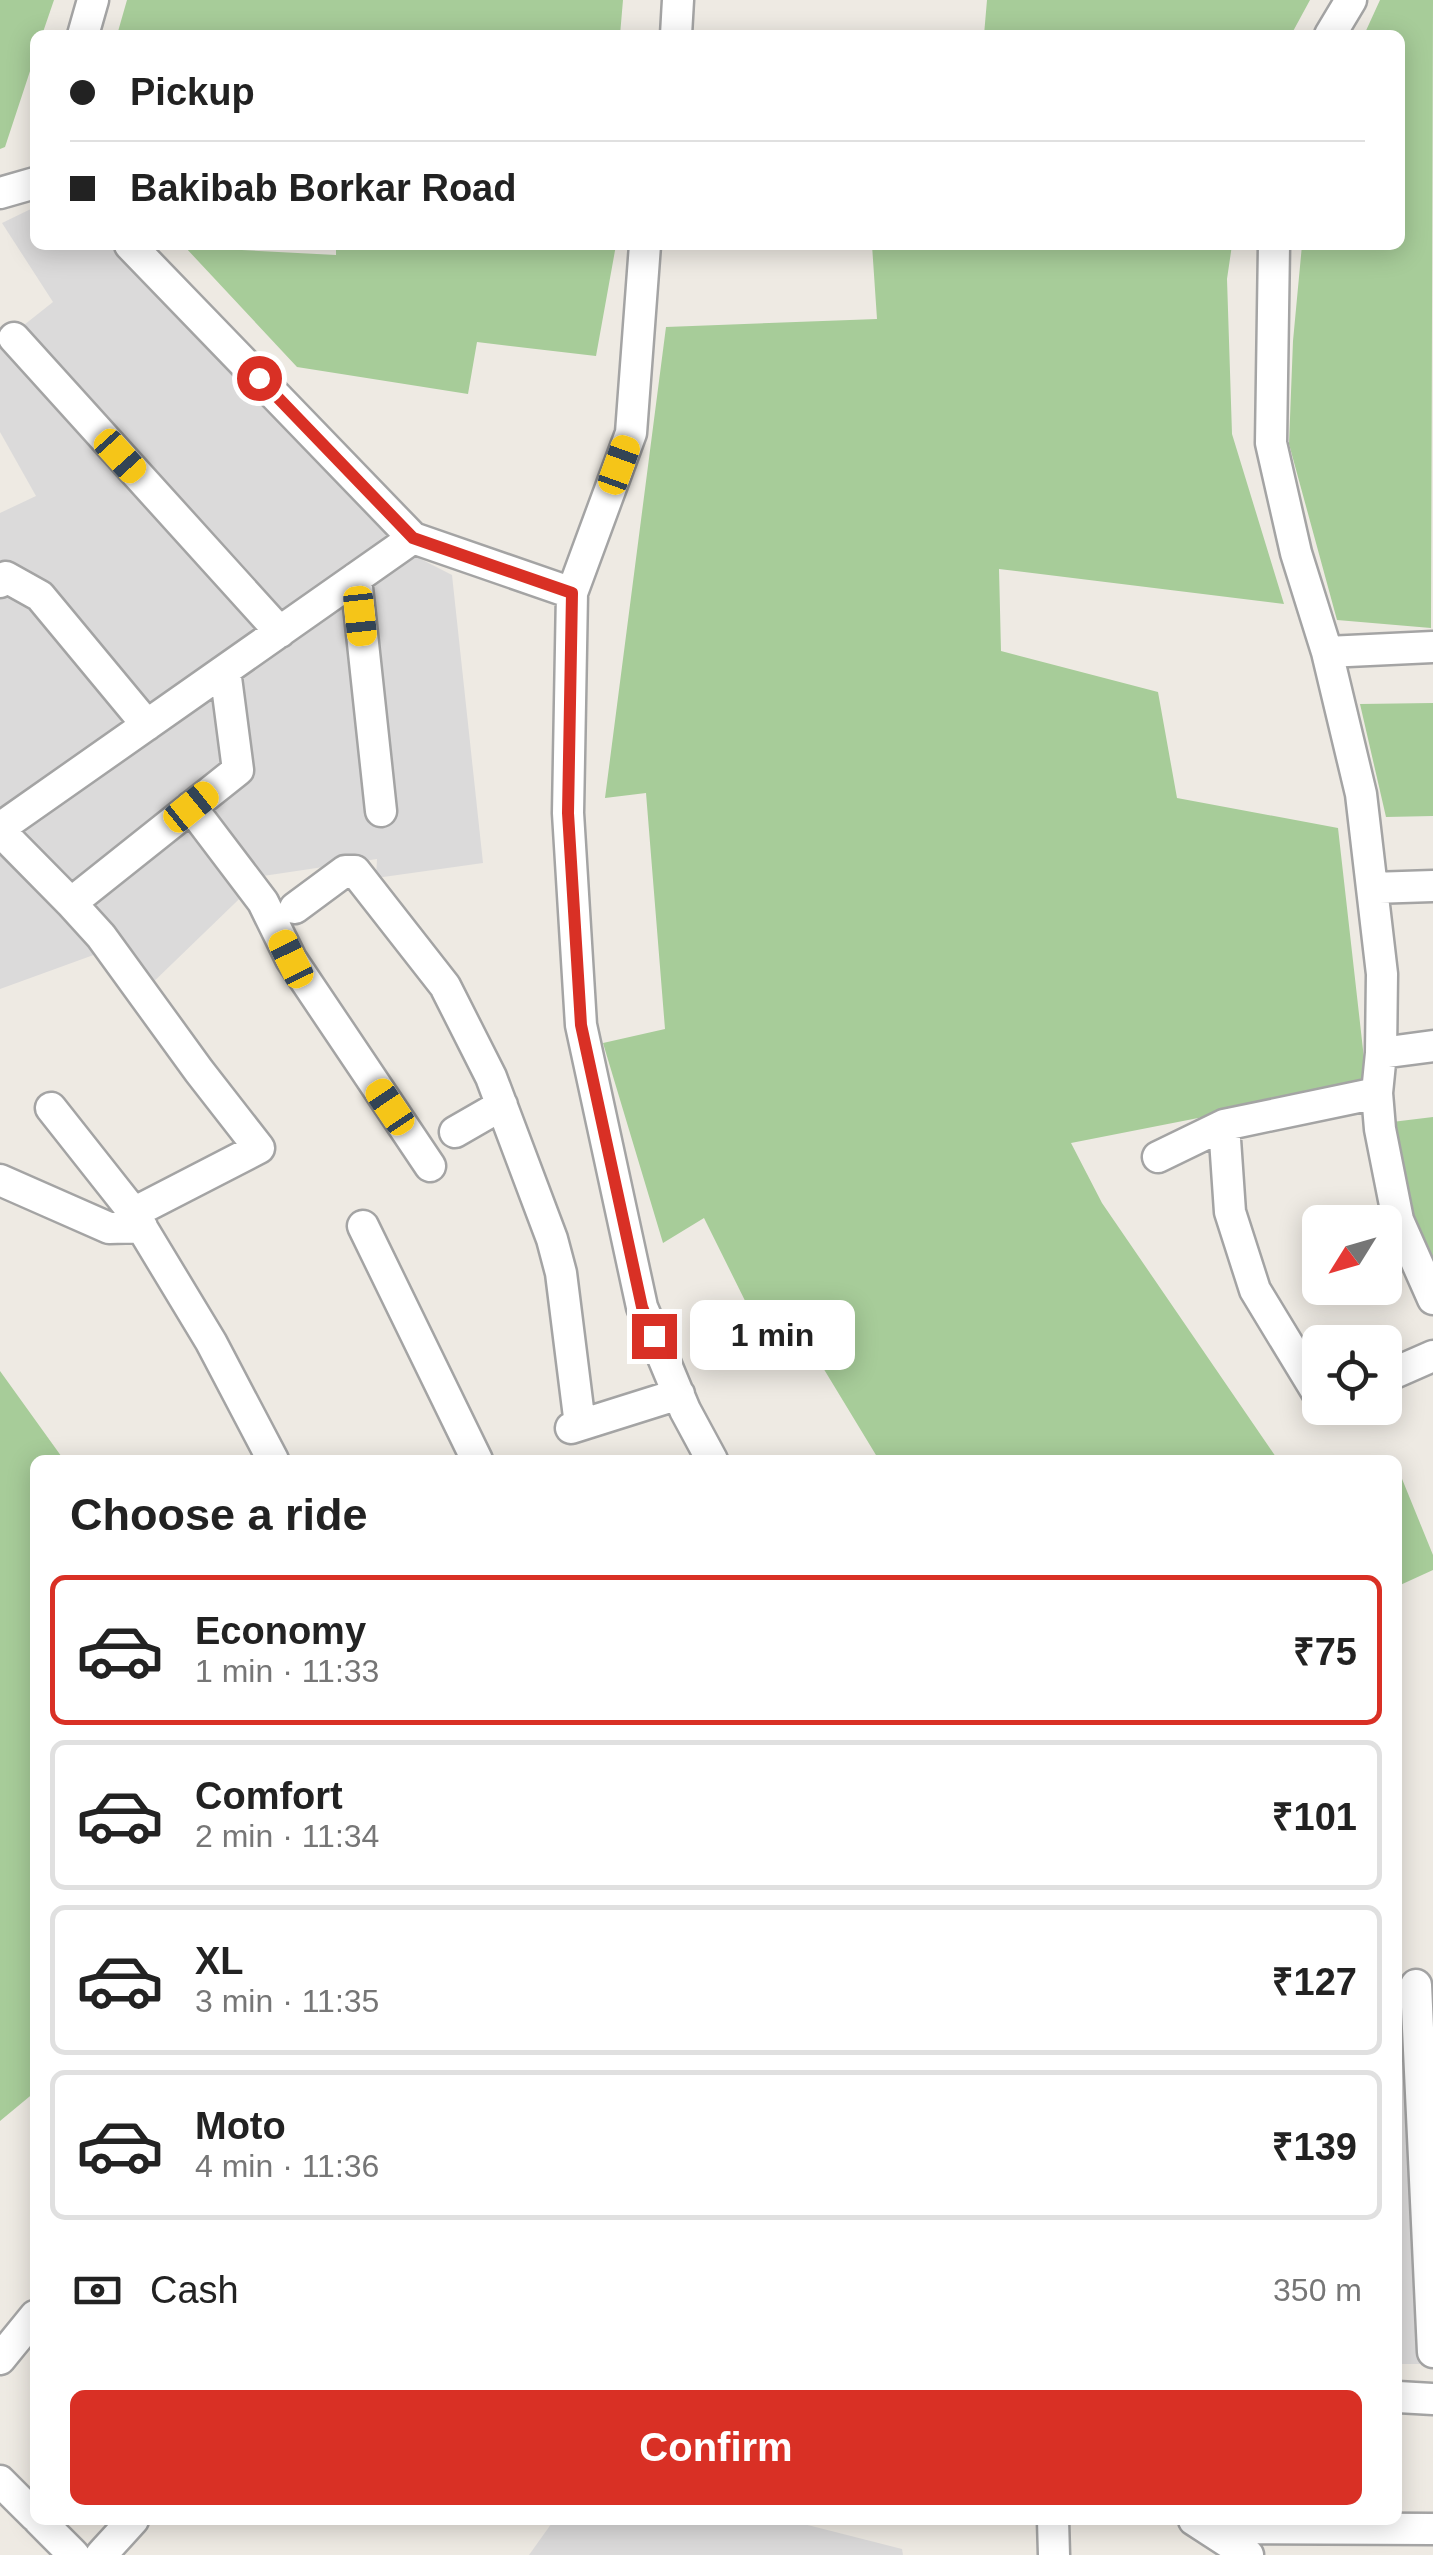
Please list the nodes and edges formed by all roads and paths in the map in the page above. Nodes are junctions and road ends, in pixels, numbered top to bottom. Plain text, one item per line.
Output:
1 (93, 0) edge
2 (678, 0) edge
3 (1350, 0) edge
4 (84, 30) edge
5 (676, 30) edge
6 (1333, 30) edge
7 (30, 185) edge
8 (0, 194) edge
9 (135, 250) edge
10 (645, 250) edge
11 (1274, 250) edge
12 (14, 338) dead end
13 (413, 538) junction
14 (356, 578) junction
15 (0, 582) edge
16 (572, 593) junction
17 (280, 632) junction
18 (1433, 647) edge
19 (1327, 652) junction
20 (225, 670) junction
21 (147, 725) junction
22 (191, 807) junction
23 (381, 811) dead end
24 (0, 829) edge
25 (1433, 886) edge
26 (1372, 888) junction
27 (71, 903) junction
28 (295, 908) dead end
29 (1433, 1046) edge
30 (1381, 1053) junction
31 (1377, 1093) junction
32 (502, 1106) junction
33 (51, 1108) dead end
34 (1224, 1125) junction
35 (455, 1132) dead end
36 (1158, 1157) dead end
37 (430, 1166) dead end
38 (0, 1180) edge
39 (138, 1220) junction
40 (363, 1226) dead end
41 (1433, 1299) edge
42 (1433, 1356) edge
43 (1302, 1367) edge
44 (1402, 1370) edge
45 (678, 1394) junction
46 (270, 1455) edge
47 (475, 1455) edge
48 (709, 1455) edge
49 (1415, 1986) edge
50 (1430, 2212) edge
51 (30, 2322) edge
52 (1433, 2352) edge
53 (0, 2360) edge
54 (1402, 2396) edge
55 (1433, 2398) edge
56 (0, 2481) edge
57 (30, 2511) edge
58 (44, 2525) edge
59 (128, 2525) edge
60 (1053, 2525) edge
61 (1202, 2525) edge
62 (1433, 2529) edge
63 (1239, 2534) edge
64 (74, 2555) edge
65 (101, 2555) edge
66 (1054, 2555) edge
67 (1252, 2555) edge

1 - 4 street
2 - 5 street
3 - 6 street
7 - 8 street
9 - 13 street
10 - 16 street
11 - 19 street
12 - 17 street
13 - 14 street
13 - 16 street
14 - 17 street
14 - 23 street
15 - 21 street
16 - 45 street
17 - 20 street
18 - 19 street
19 - 26 street
20 - 21 street
20 - 22 street
21 - 24 street
22 - 27 street
22 - 37 street
24 - 27 street
25 - 26 street
26 - 30 street
27 - 39 street
28 - 32 street
29 - 30 street
30 - 31 street
31 - 34 street
31 - 41 street
32 - 35 street
32 - 45 street
33 - 39 street
34 - 36 street
34 - 43 street
38 - 39 street
39 - 46 street
40 - 47 street
42 - 44 street
45 - 48 street
49 - 50 street
50 - 52 street
51 - 53 street
54 - 55 street
56 - 57 street
58 - 64 street
59 - 65 street
60 - 66 street
61 - 67 street
62 - 63 street
63 - 67 street

